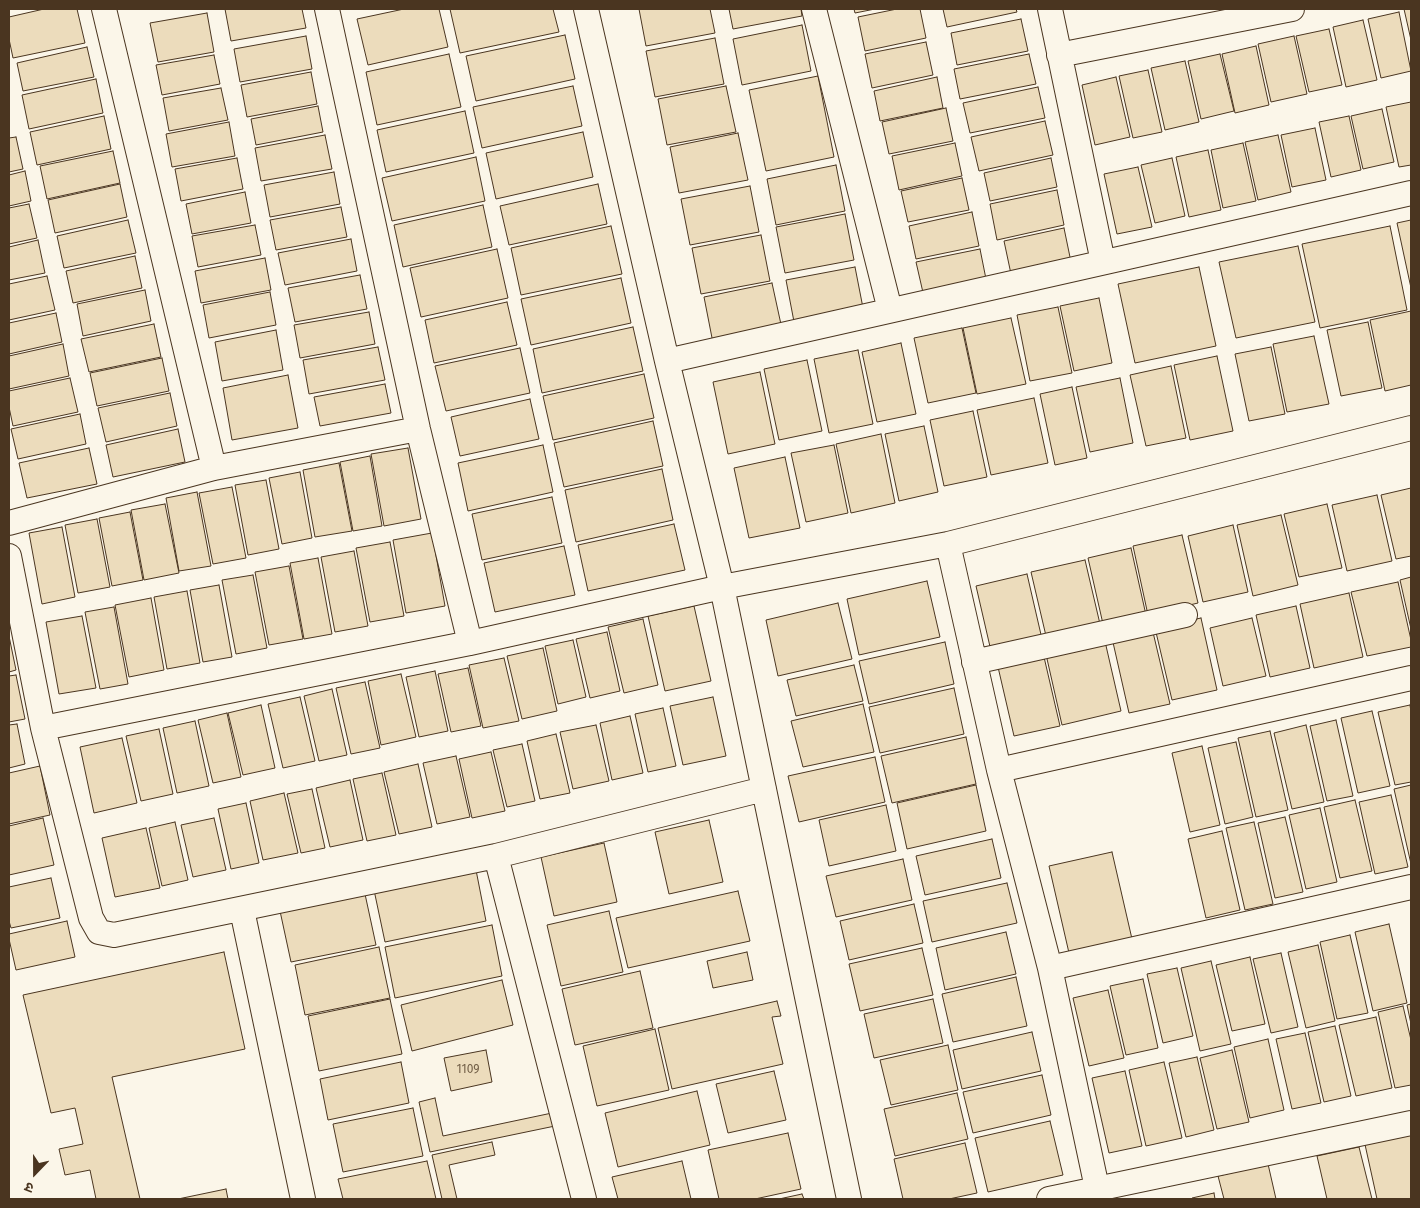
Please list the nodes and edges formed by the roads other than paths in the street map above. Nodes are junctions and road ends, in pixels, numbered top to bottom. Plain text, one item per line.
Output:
1 (104, 9) edge
2 (327, 9) edge
3 (586, 9) edge
4 (814, 9) edge
5 (1050, 9) edge
6 (1292, 9) edge
7 (1059, 56) junction
8 (1411, 192) edge
9 (1103, 262) junction
10 (890, 310) junction
11 (667, 361) junction
12 (418, 428) junction
13 (1411, 428) edge
14 (214, 468) junction
15 (9, 524) edge
16 (948, 544) junction
17 (9, 556) edge
18 (722, 587) junction
19 (1185, 615) dead end
20 (470, 643) junction
21 (974, 662) junction
22 (1411, 678) edge
23 (43, 728) junction
24 (999, 770) junction
25 (764, 789) junction
26 (496, 856) junction
27 (1411, 887) edge
28 (242, 910) junction
29 (1050, 968) junction
30 (1411, 1123) edge
31 (1097, 1188) junction
32 (303, 1199) edge
33 (584, 1199) edge
34 (849, 1199) edge
35 (1049, 1199) edge

1 - 14 street
2 - 12 street
3 - 11 street
4 - 10 street
5 - 7 street
6 - 7 street
7 - 9 street
8 - 9 street
9 - 10 street
10 - 11 street
11 - 18 street
12 - 14 street
12 - 20 street
13 - 16 street
14 - 15 street
16 - 18 street
16 - 21 street
17 - 23 street
18 - 20 street
18 - 25 street
19 - 21 street
20 - 23 street
21 - 24 street
22 - 24 street
23 - 28 street
24 - 29 street
25 - 26 street
25 - 34 street
26 - 28 street
26 - 33 street
27 - 29 street
28 - 32 street
29 - 31 street
30 - 31 street
31 - 35 street

